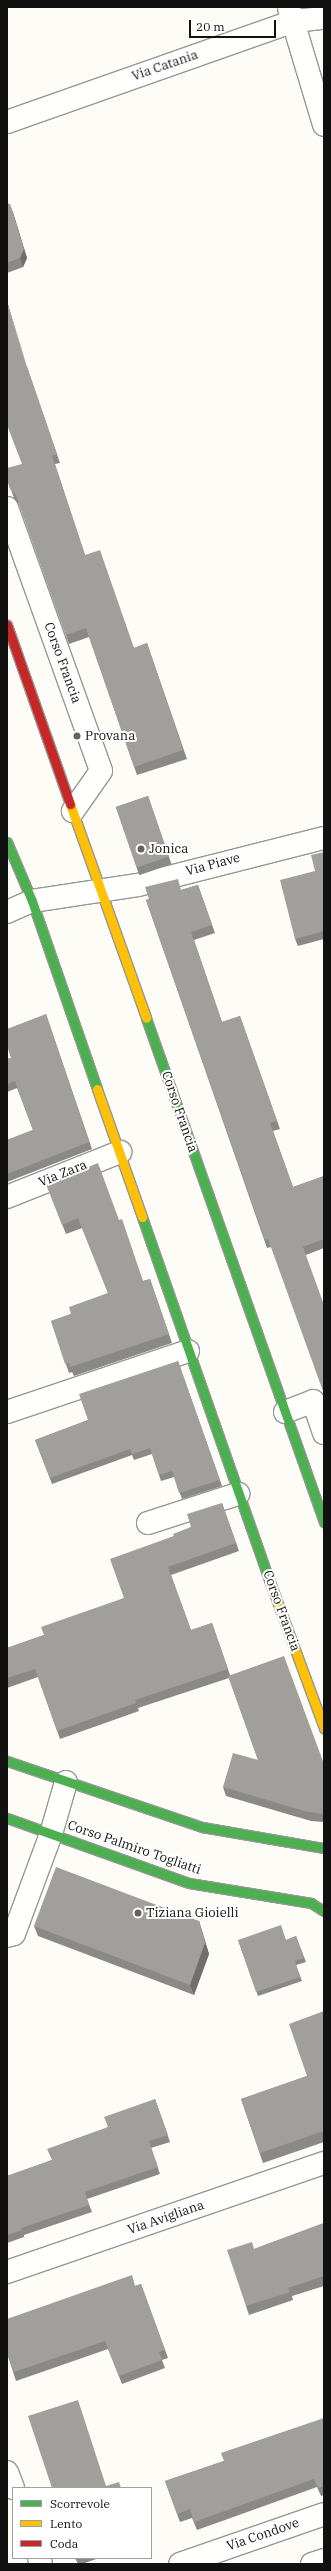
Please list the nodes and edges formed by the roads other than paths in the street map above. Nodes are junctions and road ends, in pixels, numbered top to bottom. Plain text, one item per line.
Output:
1 (291, 14) edge
2 (324, 18) edge
3 (7, 122) edge
4 (324, 125) edge
5 (7, 508) edge
6 (7, 625) edge
7 (73, 811) junction
8 (324, 838) edge
9 (7, 842) edge
10 (101, 891) junction
11 (32, 901) junction
12 (7, 912) edge
13 (120, 1152) junction
14 (7, 1197) edge
15 (188, 1351) junction
16 (7, 1412) edge
17 (285, 1412) junction
18 (324, 1433) edge
19 (238, 1494) junction
20 (324, 1522) edge
21 (148, 1524) dead end
22 (324, 1728) edge
23 (7, 1761) edge
24 (66, 1782) junction
25 (7, 1818) edge
26 (51, 1834) junction
27 (324, 1848) edge
28 (324, 1911) edge
29 (7, 1936) edge
30 (324, 2163) edge
31 (7, 2272) edge
32 (7, 2472) edge
33 (13, 2487) edge
34 (324, 2514) edge
35 (324, 2560) edge
36 (180, 2564) edge
37 (312, 2564) edge

1 - 2 street, Via Catania
1 - 3 street, Via Catania
1 - 4 street
5 - 7 street, Corso Francia
6 - 7 main road, Corso Francia
7 - 10 main road, Corso Francia
8 - 10 street, Via Piave
9 - 11 main road, Corso Francia
10 - 11 street, Via Piave
10 - 17 main road, Corso Francia
11 - 12 street, Via Piave
11 - 13 main road, Corso Francia
13 - 14 street, Via Zara
13 - 15 main road, Corso Francia
15 - 16 street
15 - 19 main road, Corso Francia
17 - 18 street
17 - 20 main road, Corso Francia
19 - 21 street
19 - 22 main road, Corso Francia
23 - 24 main road
24 - 26 street
24 - 27 main road
25 - 26 main road, Corso Palmiro Togliatti
26 - 28 main road, Corso Palmiro Togliatti
26 - 29 street
30 - 31 street, Via Avigliana
32 - 33 street
34 - 36 street, Via Condove
35 - 37 street

